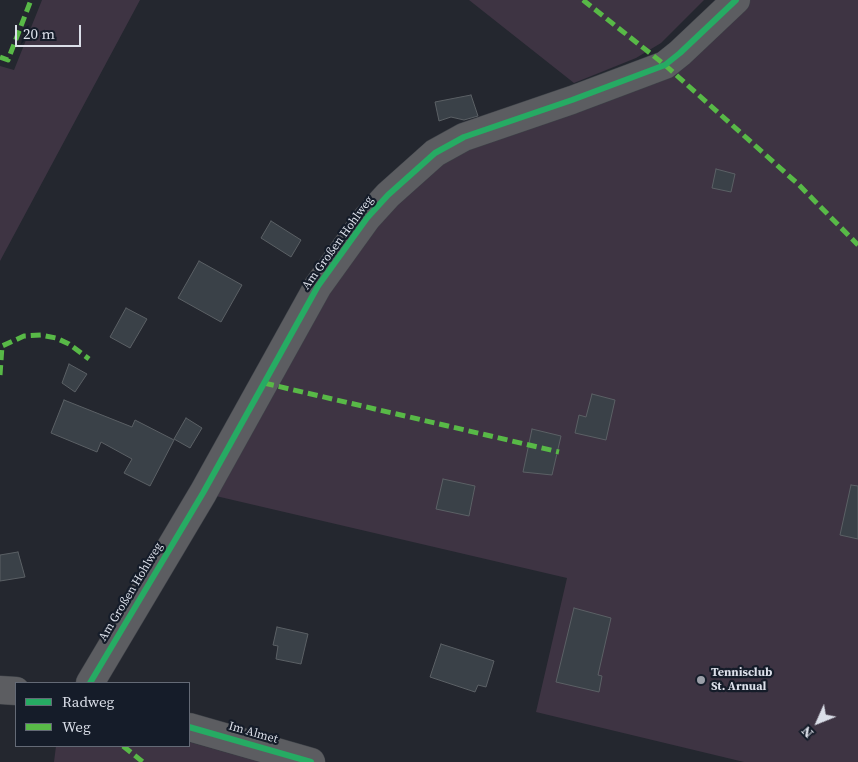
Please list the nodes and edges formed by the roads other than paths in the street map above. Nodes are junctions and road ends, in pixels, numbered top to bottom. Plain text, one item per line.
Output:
1 (736, 0) edge
2 (91, 682) edge
3 (0, 690) edge
4 (15, 691) edge
5 (190, 726) edge
6 (311, 762) edge

1 - 2 street, Am Großen Hohlweg
3 - 4 street
5 - 6 street, Im Almet

